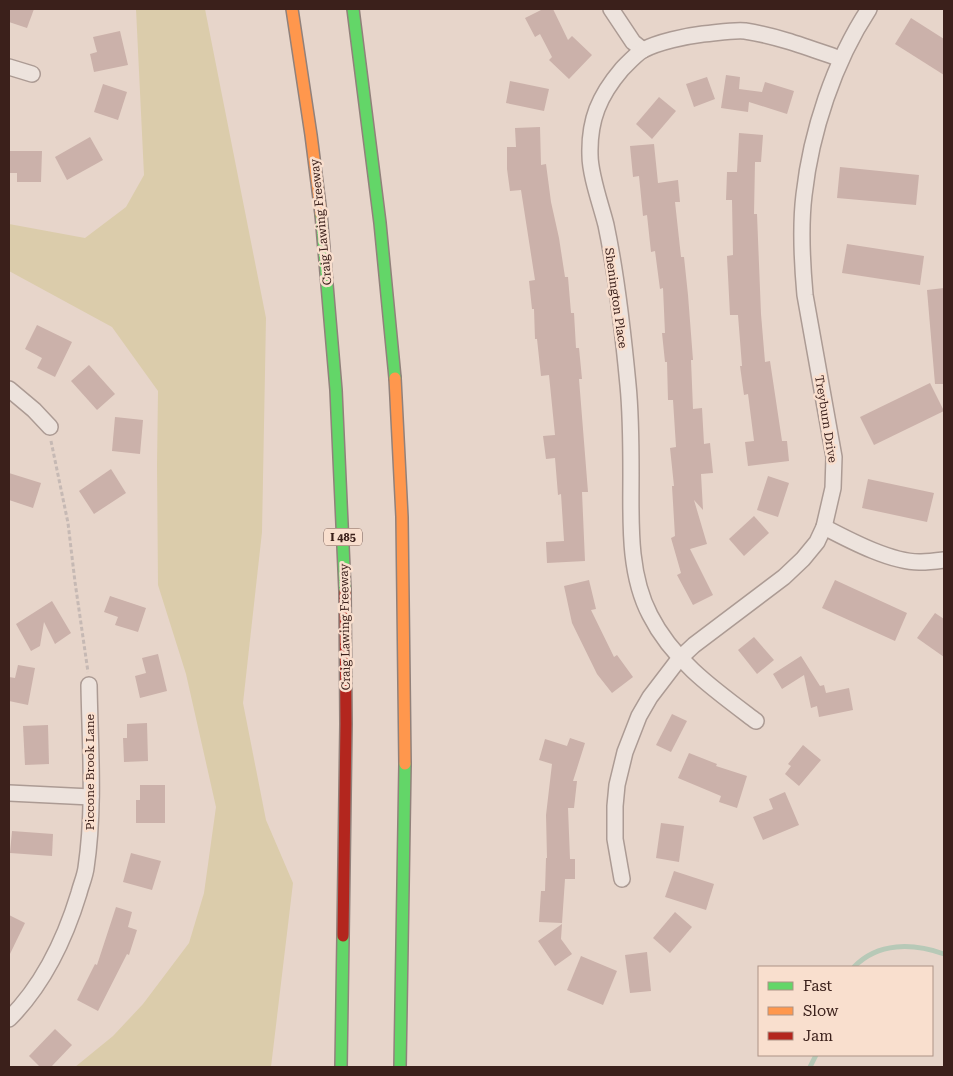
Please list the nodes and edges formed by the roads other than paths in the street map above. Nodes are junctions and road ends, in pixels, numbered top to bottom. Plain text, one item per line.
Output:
1 (292, 9) edge
2 (353, 9) edge
3 (611, 9) edge
4 (869, 9) edge
5 (642, 50) junction
6 (841, 59) junction
7 (9, 67) edge
8 (32, 74) dead end
9 (9, 388) edge
10 (50, 427) road end
11 (824, 527) junction
12 (944, 560) edge
13 (679, 659) junction
14 (89, 685) road end
15 (756, 721) dead end
16 (9, 793) edge
17 (91, 797) junction
18 (622, 879) dead end
19 (9, 1018) edge
20 (341, 1067) edge
21 (400, 1067) edge

1 - 20 highway, Craig Lawing Freeway / I 485
2 - 21 highway
3 - 5 street
4 - 6 street, Treyburn Drive
5 - 6 street, Shenington Place
5 - 13 street, Shenington Place
6 - 11 street, Treyburn Drive
7 - 8 street
9 - 10 street
11 - 12 street
11 - 13 street, Treyburn Drive
13 - 15 street, Shenington Place
13 - 18 street, Treyburn Drive
14 - 17 street, Piccone Brook Lane
16 - 17 street
17 - 19 street, Piccone Brook Lane

